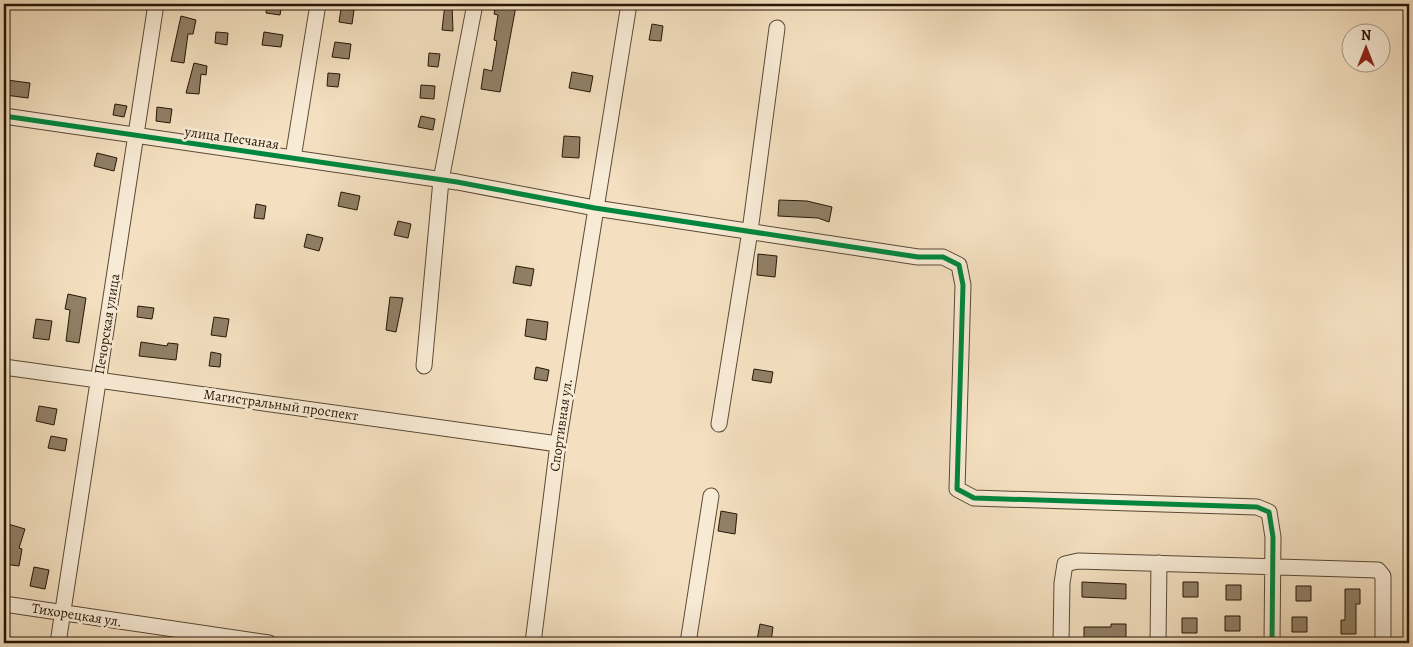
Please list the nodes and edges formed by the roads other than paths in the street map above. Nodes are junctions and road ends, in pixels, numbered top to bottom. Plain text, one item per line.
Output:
1 (156, 4) edge
2 (318, 4) edge
3 (475, 4) edge
4 (629, 4) edge
5 (777, 28) dead end
6 (4, 116) edge
7 (136, 136) junction
8 (292, 158) junction
9 (441, 180) junction
10 (595, 208) junction
11 (750, 232) junction
12 (424, 366) dead end
13 (4, 367) edge
14 (98, 380) junction
15 (719, 424) dead end
16 (558, 444) junction
17 (711, 496) dead end
18 (1159, 563) junction
19 (1273, 565) junction
20 (4, 604) edge
21 (62, 613) junction
22 (58, 643) edge
23 (269, 643) edge
24 (533, 643) edge
25 (688, 643) edge
26 (1061, 643) edge
27 (1158, 643) edge
28 (1272, 643) edge
29 (1383, 643) edge

1 - 7 street, Печорская улица
2 - 8 street
3 - 9 street
4 - 10 street, Спортивная ул.
5 - 11 street
6 - 7 street, улица Песчаная
7 - 8 street, улица Песчаная
7 - 14 street, Печорская улица
8 - 9 street, улица Песчаная
9 - 10 street, улица Песчаная
9 - 12 street
10 - 11 street, улица Песчаная
10 - 16 street, Спортивная ул.
11 - 15 street
11 - 19 street, улица Песчаная
13 - 14 street, Магистральный проспект
14 - 16 street, Магистральный проспект
14 - 21 street, Печорская улица
16 - 24 street, Спортивная ул.
17 - 25 street
18 - 19 street
18 - 26 street
18 - 27 street
19 - 28 street
19 - 29 street
20 - 21 street, Тихорецкая ул.
21 - 22 street, Печорская улица
21 - 23 street, Тихорецкая ул.

